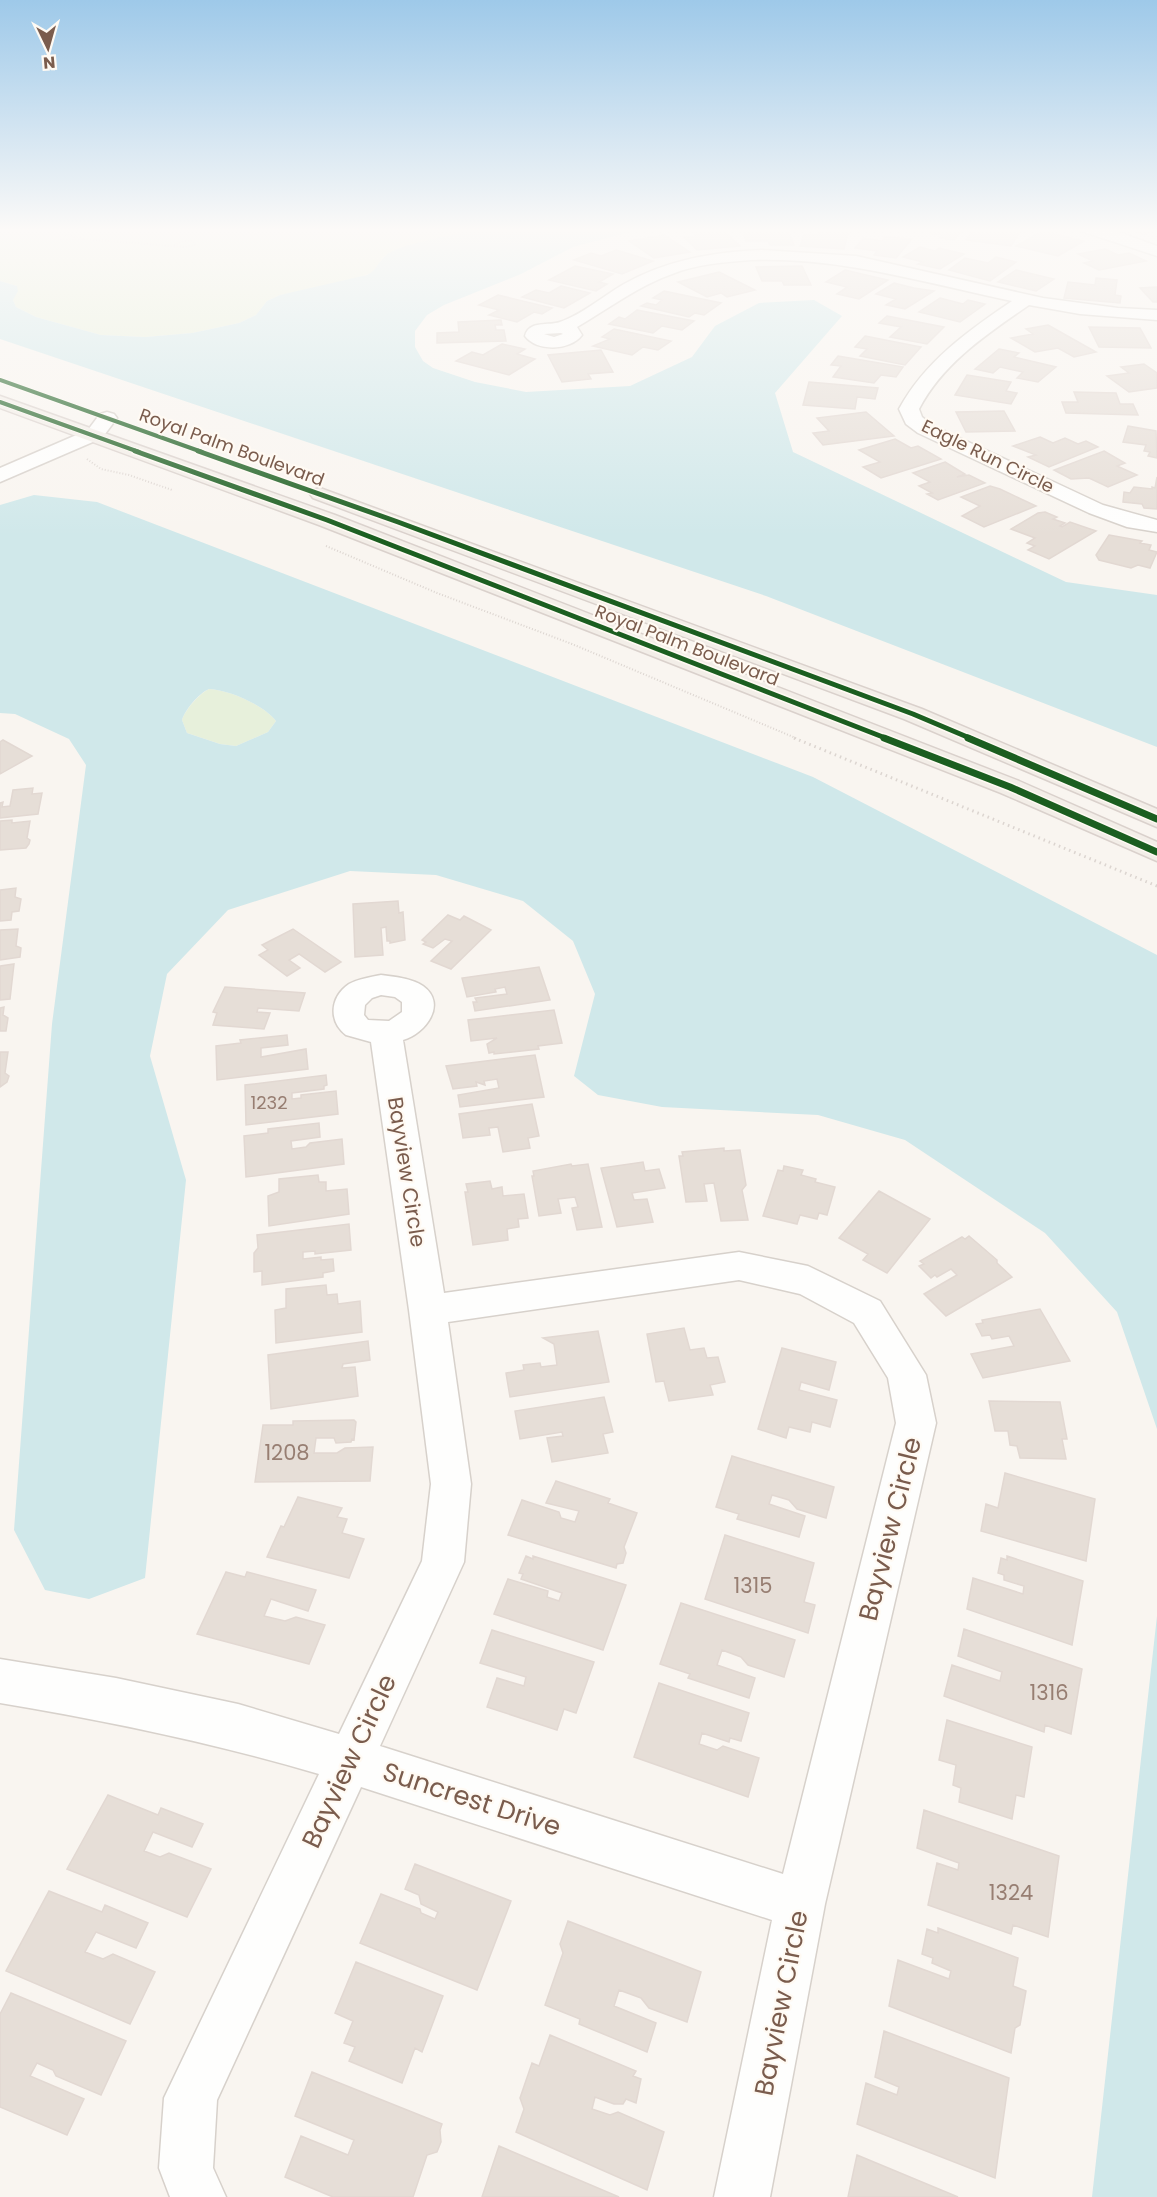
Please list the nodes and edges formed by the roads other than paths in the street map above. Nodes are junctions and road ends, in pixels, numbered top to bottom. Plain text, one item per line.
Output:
1 (981, 331) edge
2 (0, 380) edge
3 (0, 402) edge
4 (71, 426) junction
5 (101, 426) junction
6 (0, 457) edge
7 (0, 476) edge
8 (1157, 526) edge
9 (1157, 819) edge
10 (1157, 852) edge
11 (386, 1034) dead end
12 (428, 1310) junction
13 (0, 1681) edge
14 (350, 1760) junction
15 (800, 1904) junction
16 (198, 2197) edge
17 (742, 2197) edge

1 - 8 street, Eagle Run Circle
2 - 5 main road, Royal Palm Boulevard
3 - 4 main road, Royal Palm Boulevard
4 - 5 main road, Royal Palm Boulevard
4 - 6 street
5 - 7 street
5 - 9 main road, Royal Palm Boulevard
5 - 10 main road, Royal Palm Boulevard
11 - 12 street, Bayview Circle
12 - 14 street, Bayview Circle
12 - 15 street, Bayview Circle
13 - 14 street, Suncrest Drive
14 - 15 street, Suncrest Drive
14 - 16 street, Bayview Circle
15 - 17 street, Bayview Circle

